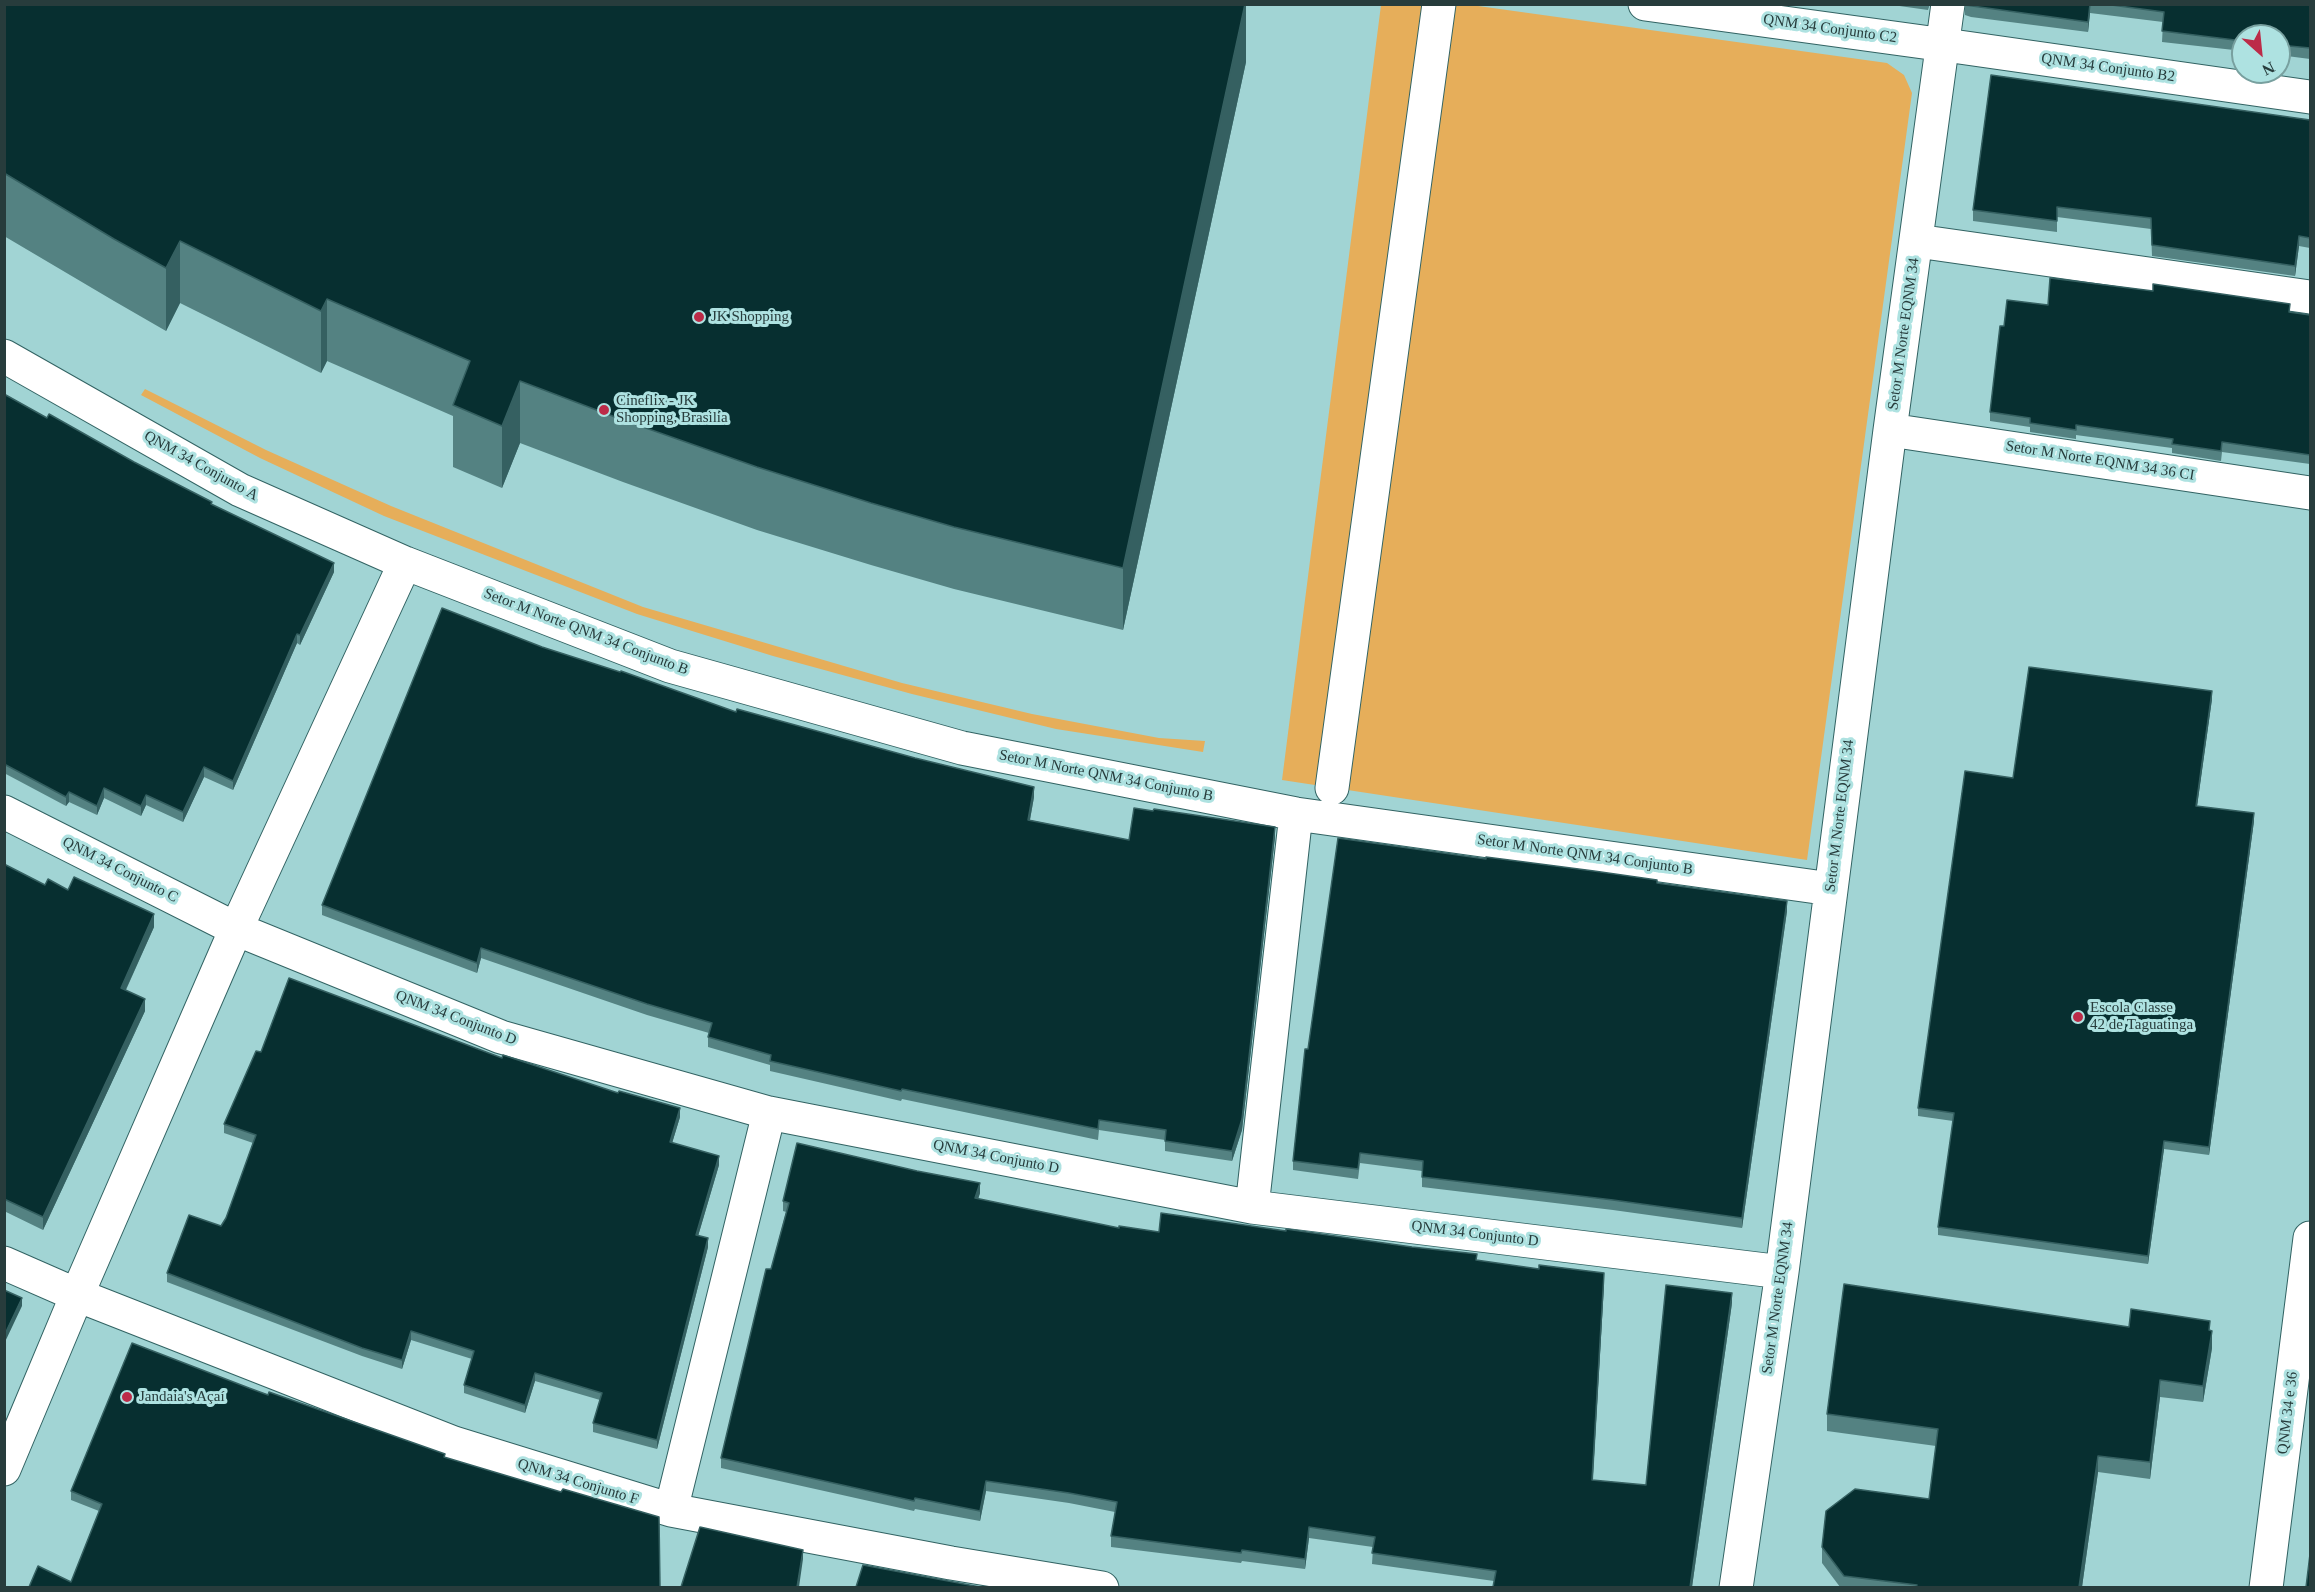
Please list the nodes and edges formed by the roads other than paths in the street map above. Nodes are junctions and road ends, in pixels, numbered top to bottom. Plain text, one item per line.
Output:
1 (1439, 4) edge
2 (1645, 4) edge
3 (1948, 4) edge
4 (1945, 45) junction
5 (2310, 97) edge
6 (1917, 241) junction
7 (2310, 297) edge
8 (4, 356) edge
9 (1890, 430) junction
10 (2310, 493) edge
11 (405, 563) junction
12 (1332, 788) dead end
13 (4, 812) edge
14 (1296, 814) junction
15 (1831, 889) junction
16 (236, 929) junction
17 (770, 1113) junction
18 (1252, 1206) junction
19 (2310, 1238) edge
20 (4, 1263) edge
21 (1782, 1272) junction
22 (77, 1294) junction
23 (2303, 1345) edge
24 (4, 1469) edge
25 (671, 1510) junction
26 (1102, 1587) edge
27 (1736, 1587) edge
28 (2266, 1587) edge

1 - 12 street
2 - 4 street, QNM 34 Conjunto C2
3 - 4 street
4 - 5 street, QNM 34 Conjunto B2
4 - 6 street, Setor M Norte EQNM 34
6 - 7 street
6 - 9 street, Setor M Norte EQNM 34
8 - 11 street, QNM 34 Conjunto A
9 - 10 street, Setor M Norte EQNM 34 36 CI
9 - 15 street, Setor M Norte EQNM 34
11 - 14 street, Setor M Norte QNM 34 Conjunto B
11 - 16 street
13 - 16 street, QNM 34 Conjunto C
14 - 15 street, Setor M Norte QNM 34 Conjunto B
14 - 18 street
15 - 21 street, Setor M Norte EQNM 34
16 - 17 street, QNM 34 Conjunto D
16 - 22 street
17 - 18 street, QNM 34 Conjunto D
17 - 25 street
18 - 21 street, QNM 34 Conjunto D
19 - 23 street, QNM 34 e 36
20 - 22 street, QNM 34 Conjunto F
21 - 27 street, Setor M Norte EQNM 34
22 - 24 street
22 - 25 street, QNM 34 Conjunto F
23 - 28 street, QNM 34 e 36
25 - 26 street, QNM 34 Conjunto F

